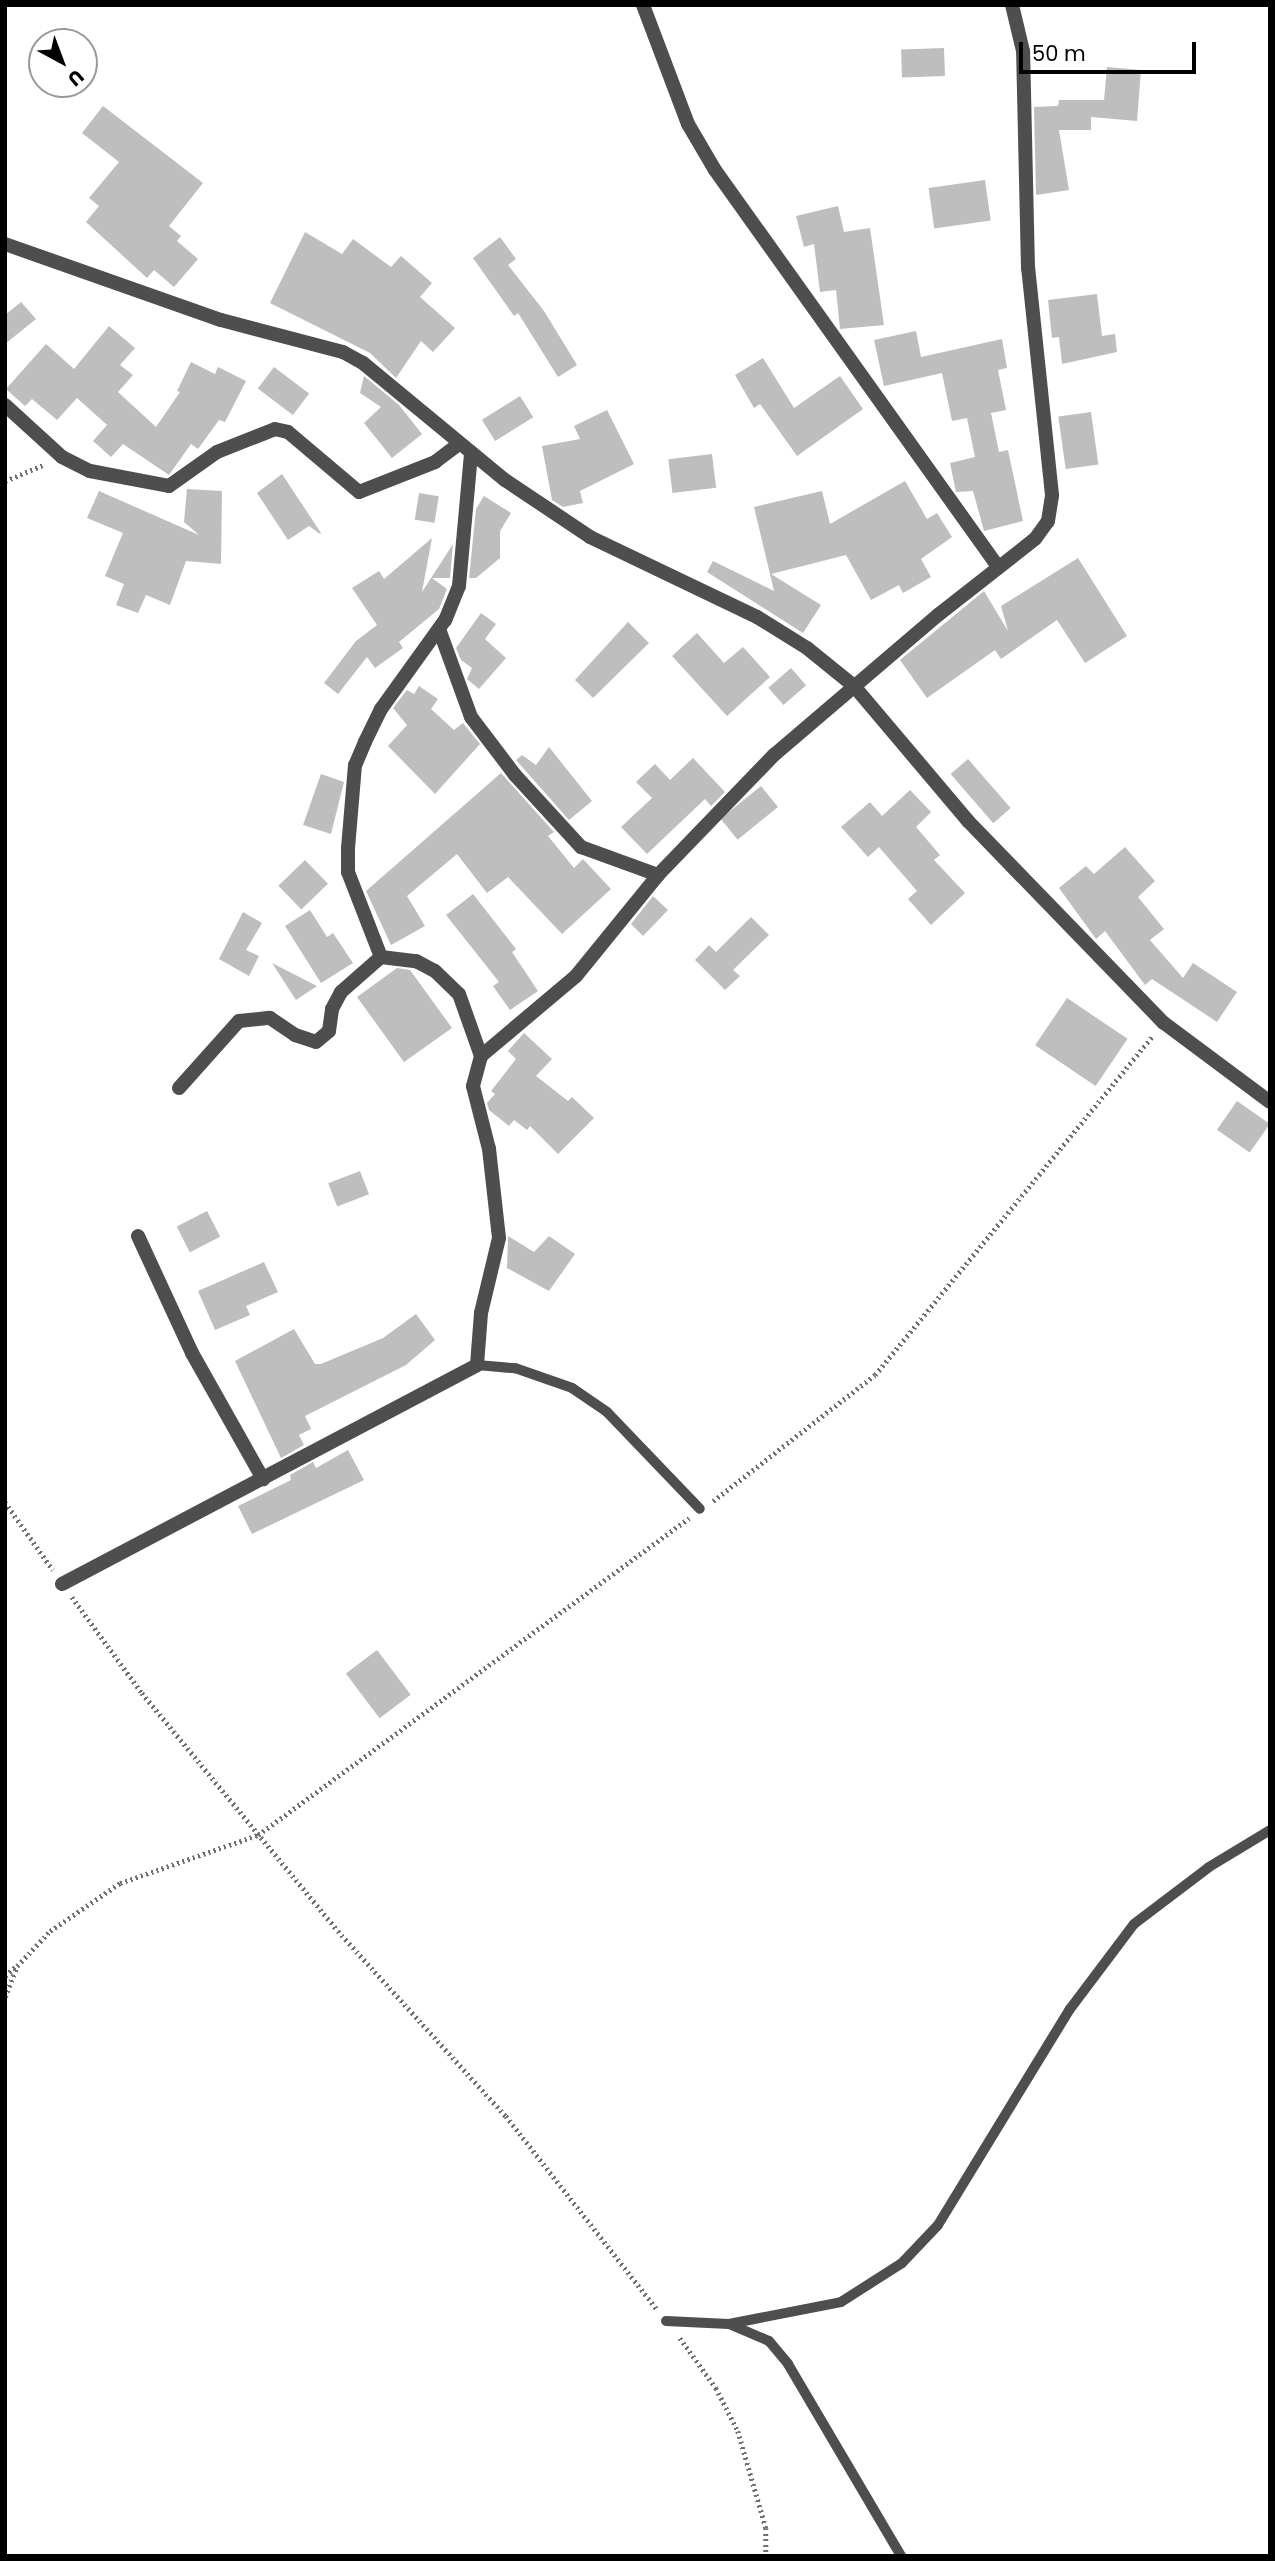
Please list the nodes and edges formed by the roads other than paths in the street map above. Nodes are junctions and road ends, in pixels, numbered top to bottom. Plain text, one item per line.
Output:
1 (643, 5) edge
2 (1013, 5) edge
3 (5, 244) edge
4 (5, 405) edge
5 (459, 444) junction
6 (471, 454) junction
7 (998, 567) junction
8 (439, 629) junction
9 (854, 686) junction
10 (659, 875) junction
11 (381, 957) junction
12 (481, 1056) junction
13 (179, 1088) dead end
14 (1270, 1102) edge
15 (138, 1236) dead end
16 (477, 1364) junction
17 (263, 1479) junction
18 (700, 1510) road end
19 (62, 1584) road end
20 (1270, 1830) edge
21 (666, 2321) road end
22 (729, 2324) junction
23 (901, 2556) edge

1 - 7 street
2 - 7 street
3 - 5 street
4 - 5 street
5 - 6 street
6 - 8 street
6 - 9 street
7 - 9 street
8 - 10 street
8 - 11 street
9 - 10 street
9 - 14 street
10 - 12 street
11 - 12 street
11 - 13 street
12 - 16 street
15 - 17 street
16 - 17 street
16 - 18 lane
17 - 19 street
20 - 22 lane
21 - 22 lane
22 - 23 lane

